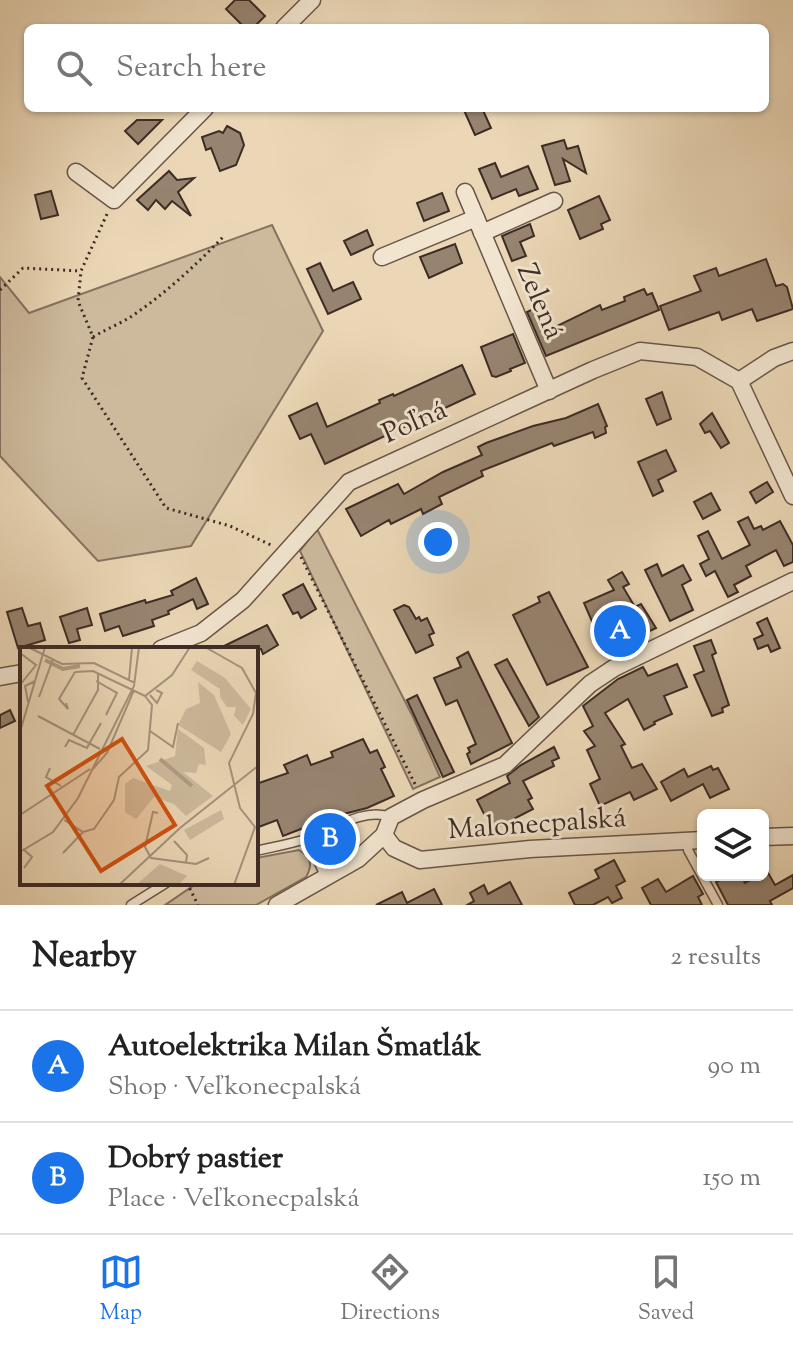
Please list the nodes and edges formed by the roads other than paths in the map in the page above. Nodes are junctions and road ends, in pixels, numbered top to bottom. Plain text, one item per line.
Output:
1 (312, 0) edge
2 (288, 24) edge
3 (201, 112) edge
4 (76, 172) dead end
5 (465, 192) dead end
6 (554, 201) dead end
7 (479, 225) junction
8 (382, 257) dead end
9 (793, 351) edge
10 (739, 381) junction
11 (549, 391) junction
12 (793, 496) edge
13 (793, 581) edge
14 (166, 647) edge
15 (20, 673) edge
16 (0, 677) edge
17 (391, 817) junction
18 (384, 835) junction
19 (793, 836) edge
20 (769, 837) edge
21 (308, 839) junction
22 (695, 841) edge
23 (258, 851) edge
24 (326, 878) junction
25 (163, 885) edge
26 (131, 905) edge
27 (277, 905) edge
28 (718, 905) edge

1 - 2 street
3 - 4 street
5 - 7 street, Zelená
6 - 7 street
7 - 8 street
7 - 11 street, Zelená
9 - 10 street
10 - 11 street, Poľná
10 - 12 street
11 - 14 street, Poľná
13 - 17 street
15 - 16 street
17 - 18 street
17 - 21 lane
18 - 22 street, Malonecpalská
18 - 24 street
19 - 20 street
21 - 23 lane
21 - 24 lane
22 - 28 lane
24 - 27 street
25 - 26 lane

